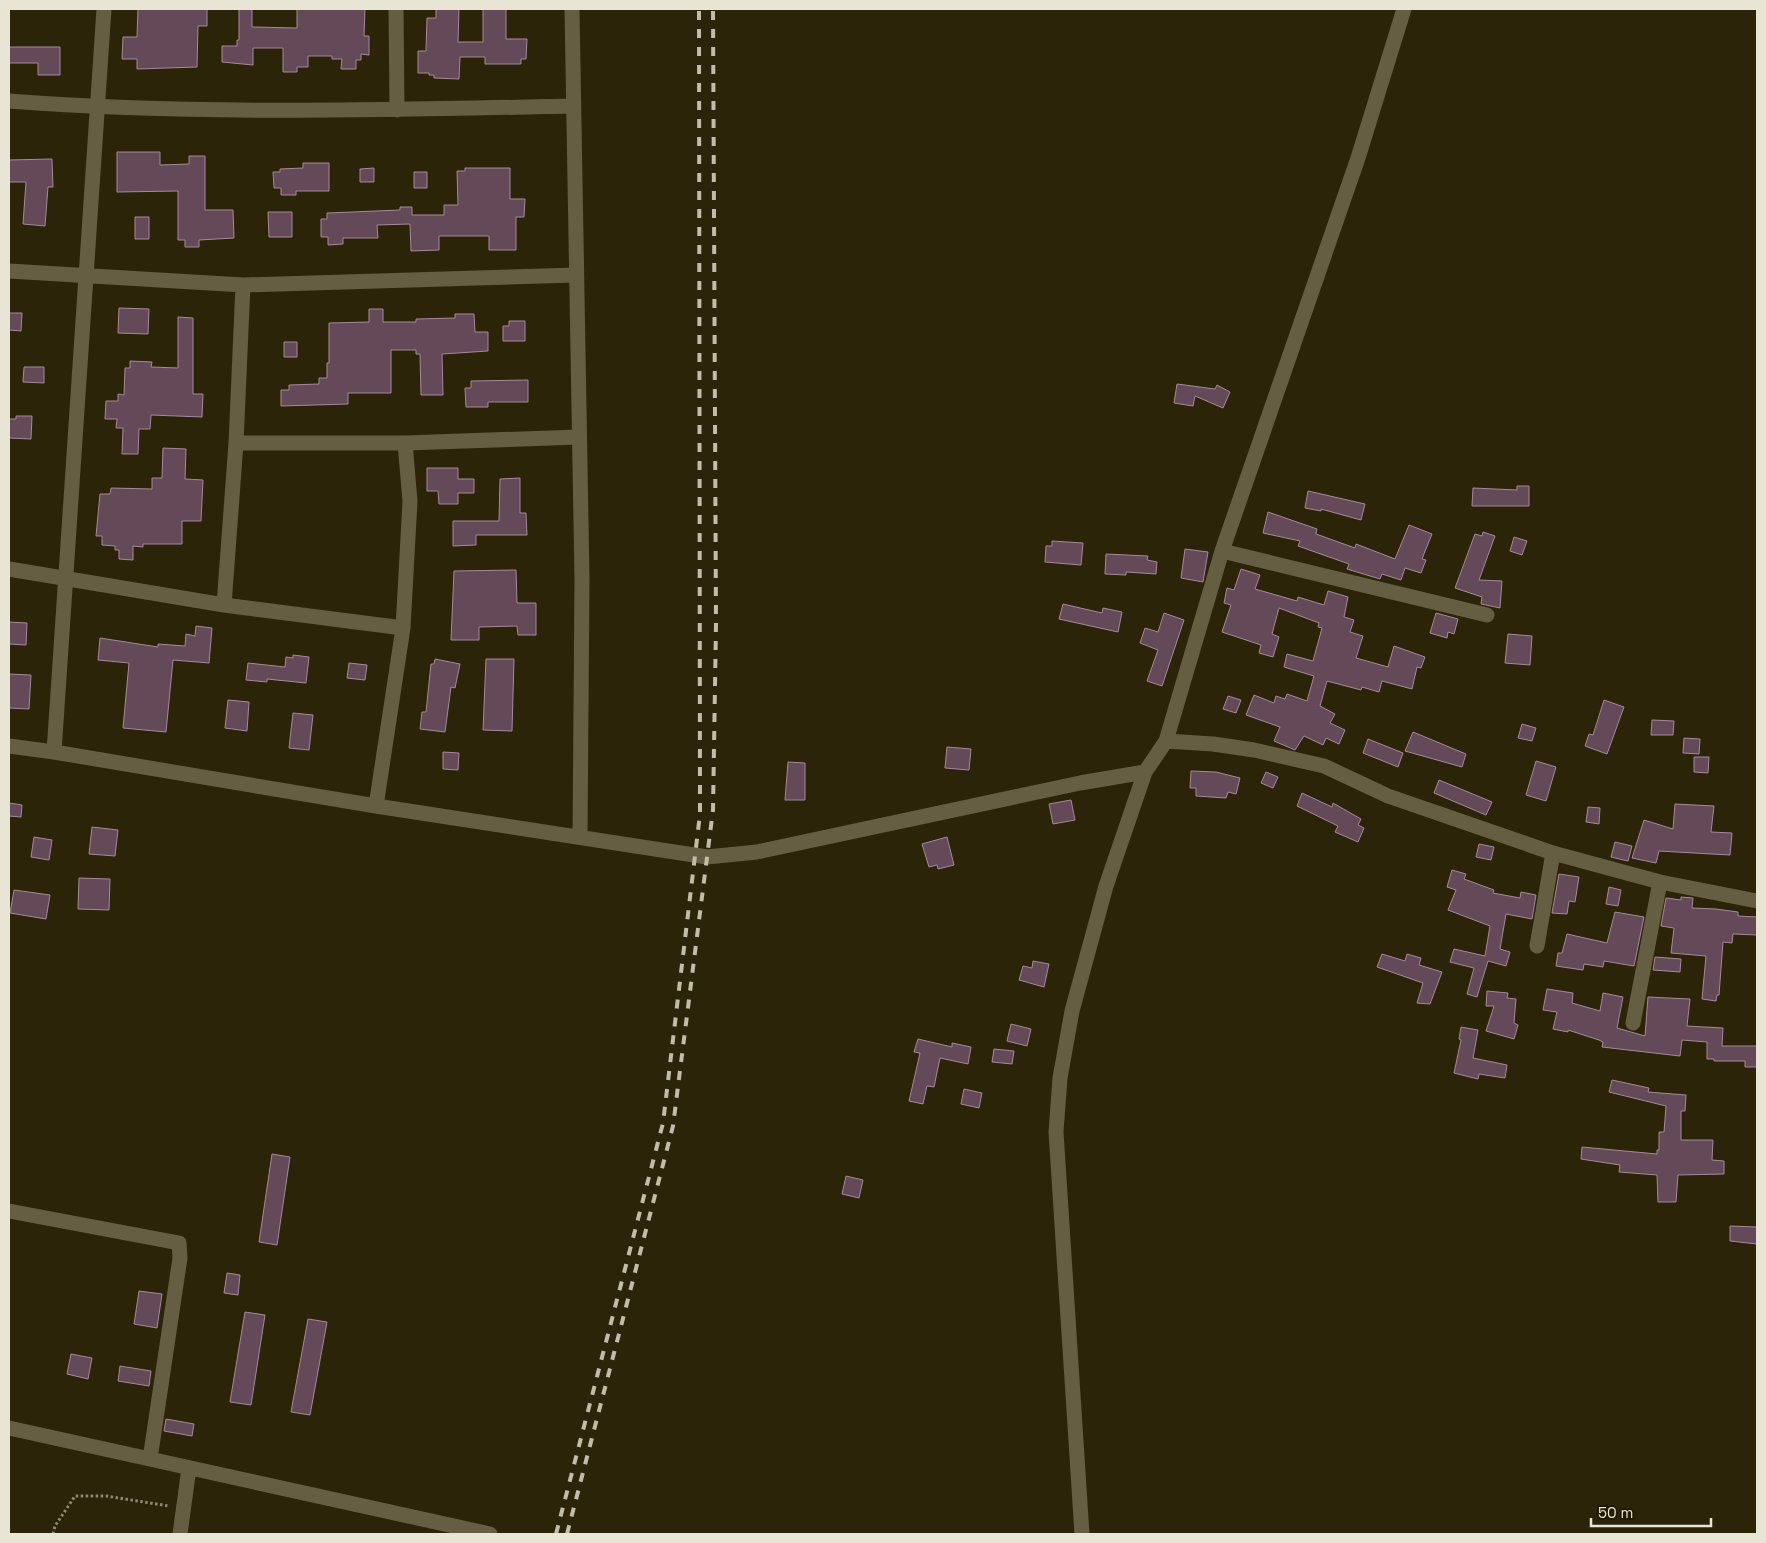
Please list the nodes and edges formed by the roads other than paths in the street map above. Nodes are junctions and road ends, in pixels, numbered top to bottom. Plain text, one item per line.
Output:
1 (104, 9) edge
2 (396, 9) edge
3 (572, 9) edge
4 (1404, 9) edge
5 (9, 101) edge
6 (573, 106) junction
7 (98, 108) junction
8 (397, 110) junction
9 (9, 271) edge
10 (576, 275) junction
11 (86, 276) junction
12 (243, 285) junction
13 (579, 437) junction
14 (406, 443) junction
15 (236, 444) junction
16 (1222, 551) junction
17 (9, 569) edge
18 (66, 578) junction
19 (224, 604) junction
20 (1487, 615) dead end
21 (403, 628) junction
22 (1166, 742) junction
23 (9, 746) edge
24 (54, 752) junction
25 (1145, 772) junction
26 (376, 806) junction
27 (580, 837) junction
28 (1553, 853) junction
29 (1660, 882) junction
30 (1757, 901) edge
31 (1537, 946) dead end
32 (1633, 1023) dead end
33 (9, 1211) edge
34 (9, 1428) edge
35 (150, 1459) junction
36 (189, 1468) junction
37 (180, 1534) edge
38 (490, 1534) edge
39 (1082, 1534) edge

1 - 7 street
2 - 8 street
3 - 6 street
4 - 16 street
5 - 7 street
6 - 8 street
6 - 10 street
7 - 8 street
7 - 11 street
9 - 11 street
10 - 12 street
10 - 13 street
11 - 12 street
11 - 18 street
12 - 15 street
13 - 14 street
13 - 27 street
14 - 15 street
14 - 21 street
15 - 19 street
16 - 20 street
16 - 22 street
17 - 18 street
18 - 19 street
18 - 24 street
19 - 21 street
21 - 26 street
22 - 25 street
22 - 28 street
23 - 24 street
24 - 26 street
25 - 27 street
25 - 39 street
26 - 27 street
28 - 29 street
28 - 31 street
29 - 30 street
29 - 32 street
33 - 35 street
34 - 35 street
35 - 36 street
36 - 37 street
36 - 38 street

